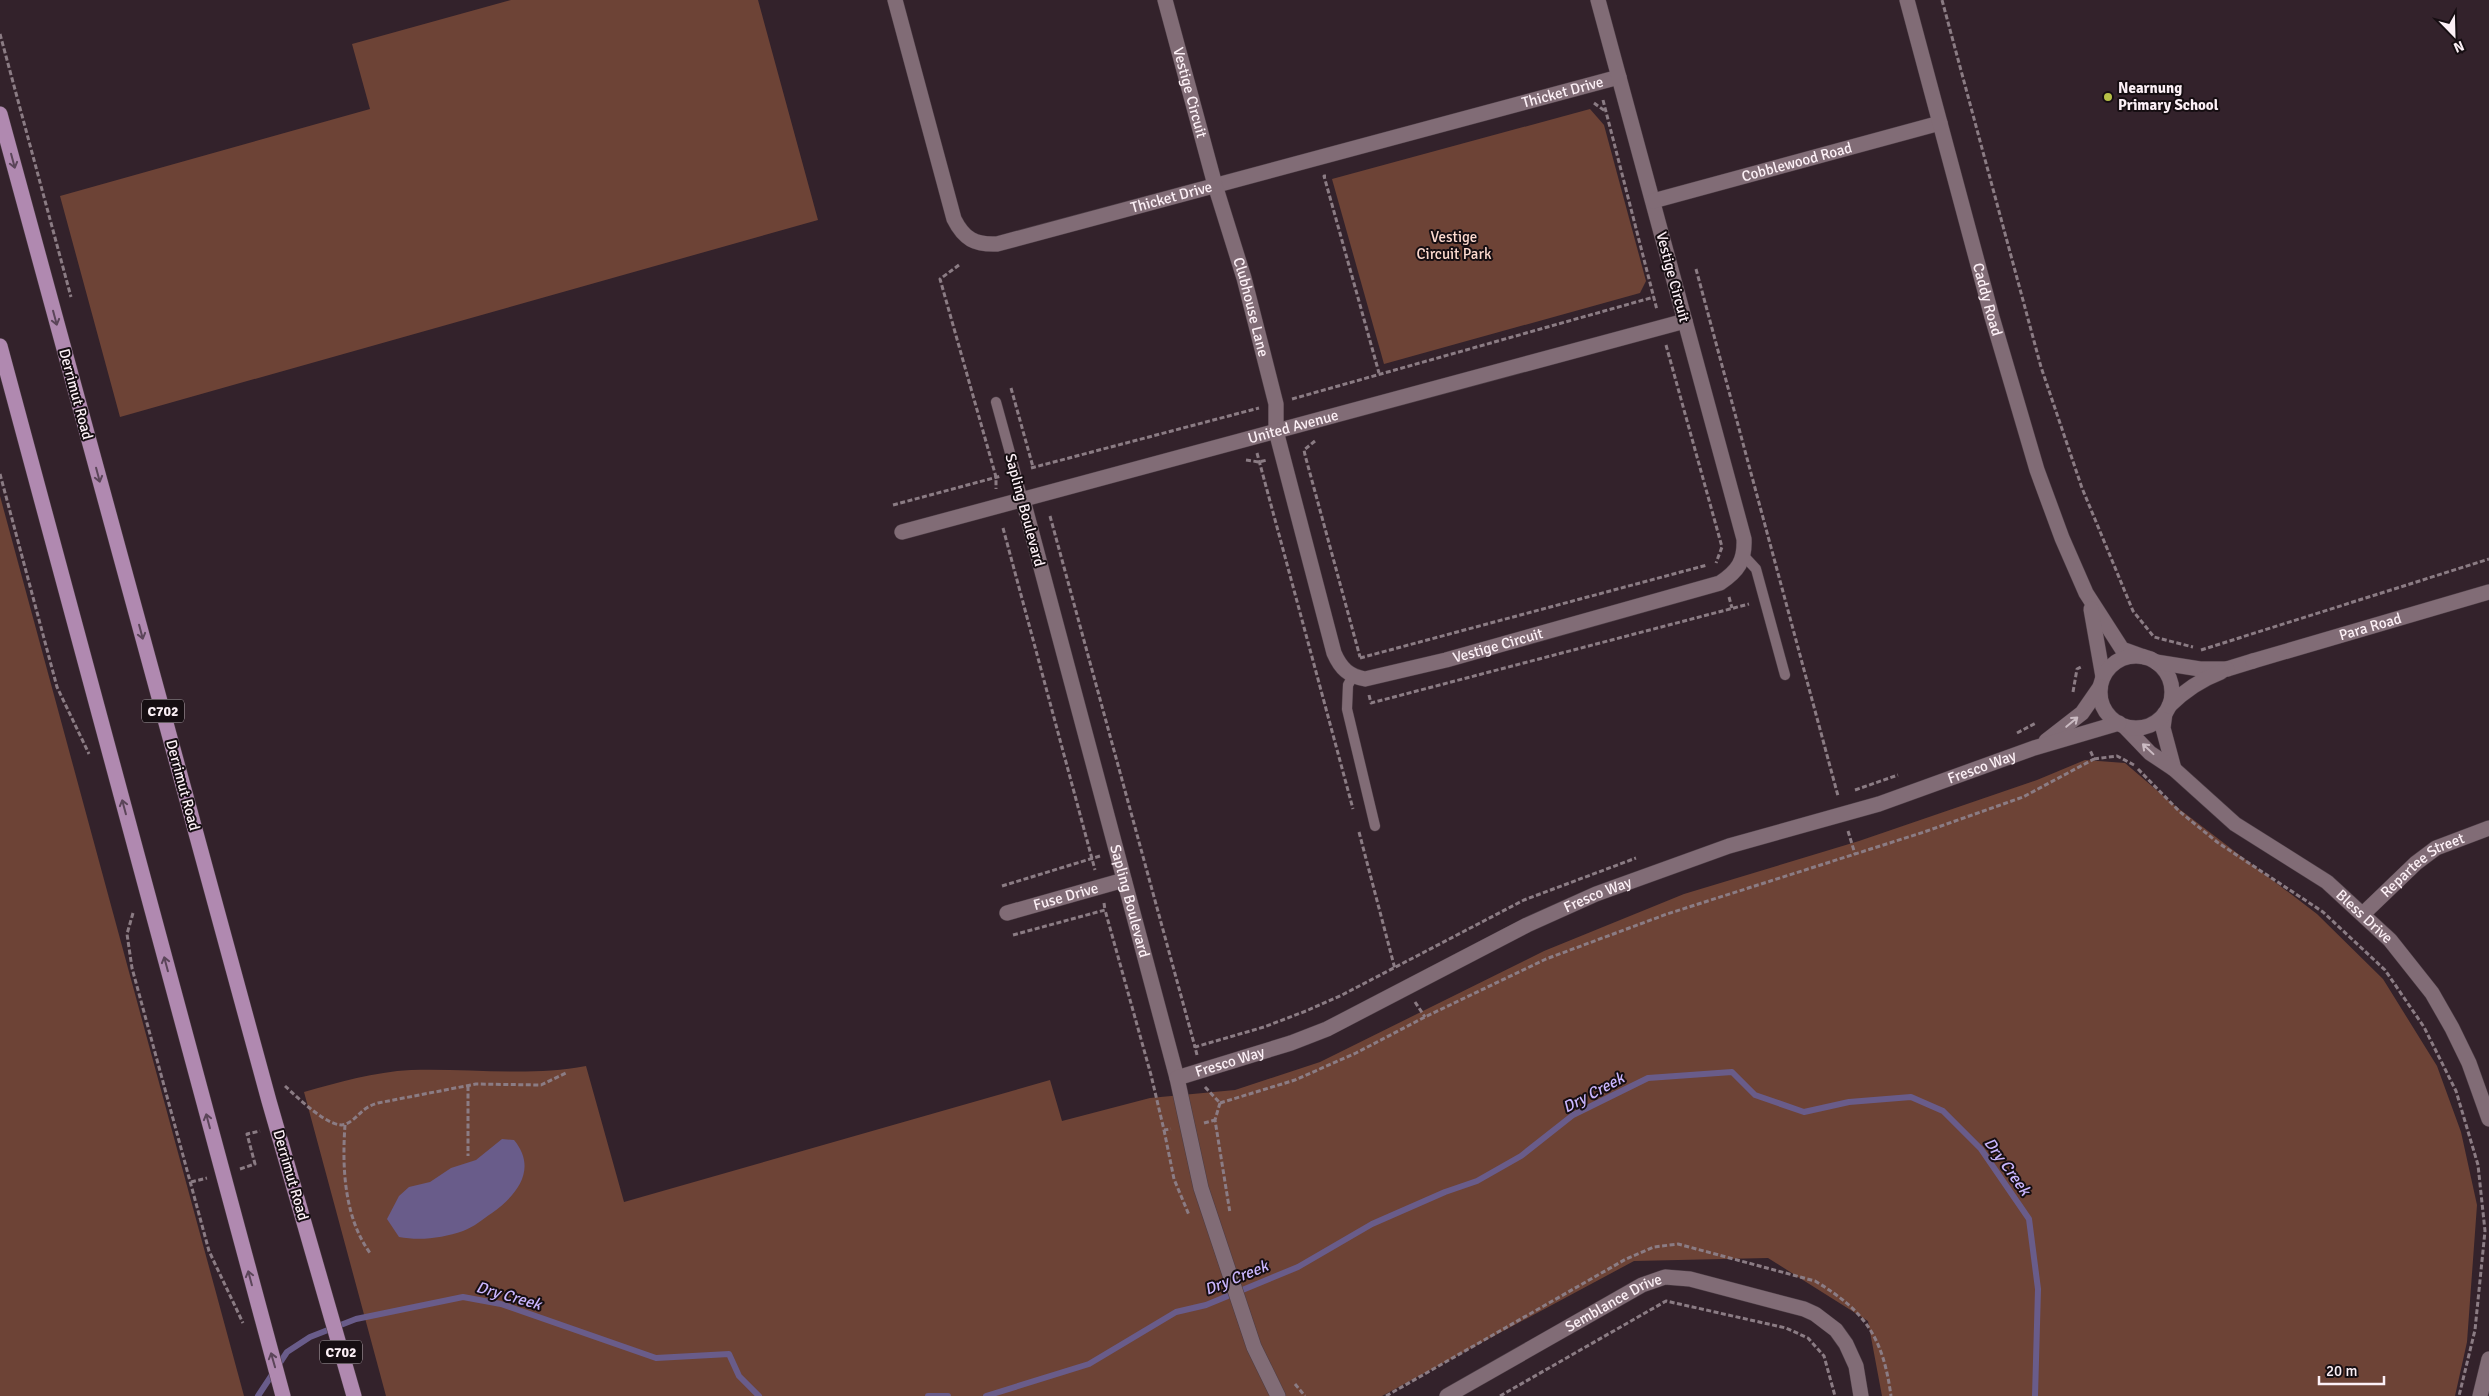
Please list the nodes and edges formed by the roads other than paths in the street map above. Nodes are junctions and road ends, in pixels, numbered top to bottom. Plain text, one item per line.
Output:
1 (894, 0) edge
2 (1165, 0) edge
3 (1598, 0) edge
4 (1907, 0) edge
5 (1619, 76) junction
6 (0, 114) edge
7 (1940, 122) junction
8 (1215, 185) junction
9 (1652, 201) junction
10 (1685, 321) junction
11 (0, 346) edge
12 (996, 402) dead end
13 (1276, 431) junction
14 (1022, 500) junction
15 (902, 532) dead end
16 (1743, 555) junction
17 (2086, 592) junction
18 (2489, 592) edge
19 (2150, 659) junction
20 (2227, 669) junction
21 (1785, 675) dead end
22 (1353, 676) junction
23 (2102, 682) junction
24 (2167, 710) junction
25 (2121, 724) junction
26 (2034, 748) junction
27 (2174, 769) junction
28 (1375, 826) dead end
29 (2489, 828) edge
30 (1124, 880) junction
31 (1007, 913) dead end
32 (2363, 914) junction
33 (1177, 1078) junction
34 (2489, 1119) edge
35 (2489, 1359) edge
36 (283, 1396) edge
37 (354, 1396) edge
38 (1278, 1396) edge
39 (1447, 1396) edge
40 (1861, 1396) edge
41 (2480, 1396) edge

1 - 8 street, Thicket Drive
2 - 8 street, Vestige Circuit
3 - 5 street, Vestige Circuit
4 - 7 street, Caddy Road
5 - 8 street, Thicket Drive
5 - 9 street, Vestige Circuit
6 -> 37 main road, Derrimut Road / C702
7 - 9 street, Cobblewood Road
7 - 17 street, Caddy Road
8 - 13 street, Clubhouse Lane
9 - 10 street, Vestige Circuit
10 - 13 street, United Avenue
10 - 16 street, Vestige Circuit
36 -> 11 main road
12 - 14 lane, Sapling Boulevard
13 - 14 street, United Avenue
13 - 22 street
14 - 15 street, United Avenue
14 - 30 street, Sapling Boulevard
16 - 21 lane
16 - 22 street, Vestige Circuit
17 - 19 street, Caddy Road
17 - 23 street, Caddy Road
18 - 20 street, Para Road
19 - 20 street
19 - 23 street
19 - 24 street
20 - 24 street
22 - 28 lane
23 - 25 street
26 -> 23 street, Fresco Way
24 - 25 street
24 - 27 street
25 - 26 street, Fresco Way
27 -> 25 street, Bless Drive
26 - 33 street, Fresco Way
27 - 32 street, Bless Drive
29 - 32 street, Repartee Street
30 - 31 street, Fuse Drive
30 - 33 street, Sapling Boulevard
32 - 34 street, Bless Drive
33 - 38 street, Sapling Boulevard
35 - 41 street
39 - 40 street, Semblance Drive

